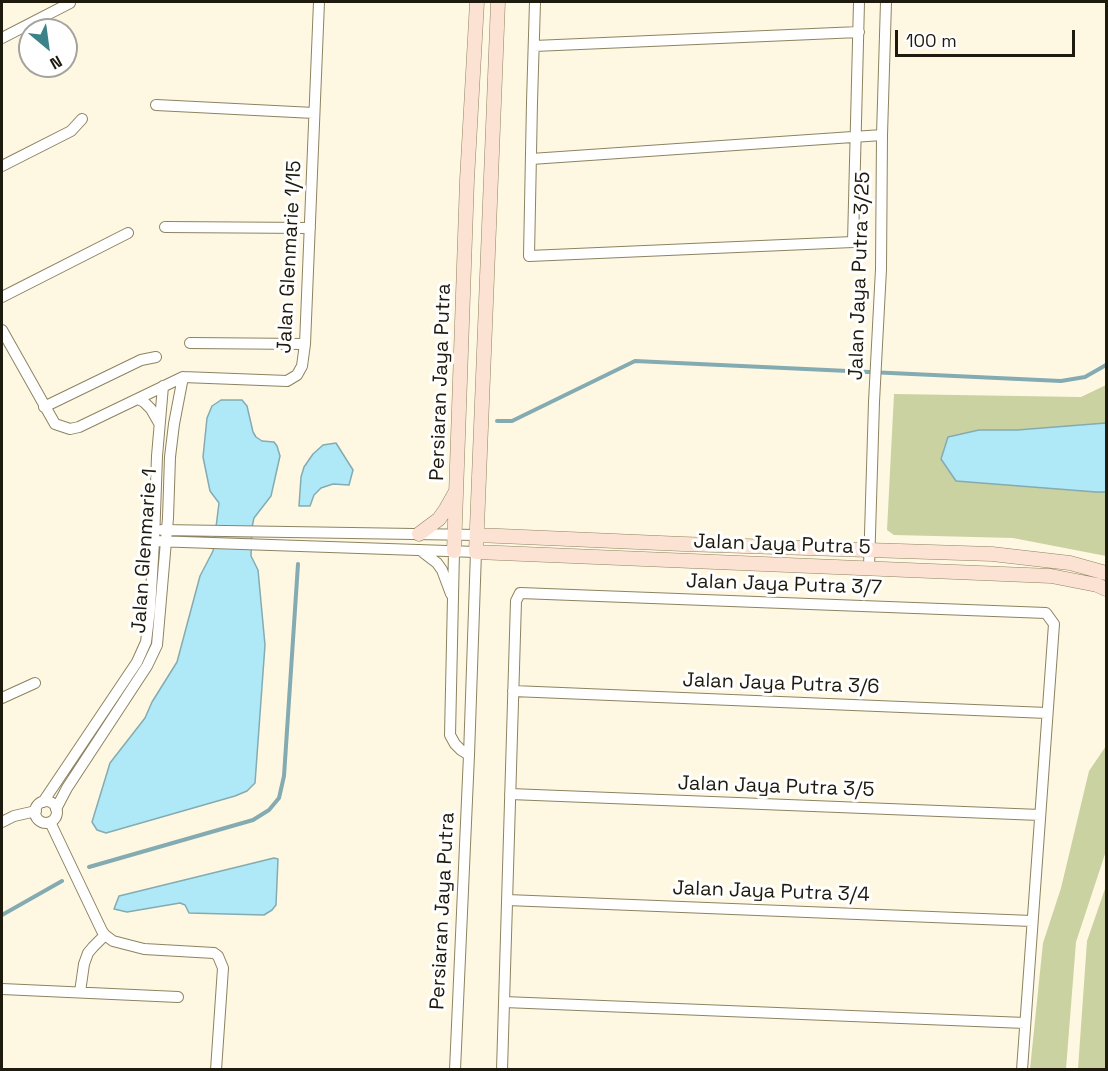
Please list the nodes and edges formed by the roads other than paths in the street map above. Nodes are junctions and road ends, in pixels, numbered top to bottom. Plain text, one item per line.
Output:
1 (319, 2) edge
2 (477, 2) edge
3 (498, 2) edge
4 (535, 2) edge
5 (860, 2) edge
6 (886, 2) edge
7 (70, 3) dead end
8 (859, 32) junction
9 (2, 38) edge
10 (534, 46) junction
11 (156, 105) dead end
12 (314, 113) junction
13 (82, 119) dead end
14 (882, 135) junction
15 (856, 137) junction
16 (531, 159) junction
17 (2, 166) edge
18 (165, 227) dead end
19 (310, 228) junction
20 (128, 233) dead end
21 (2, 297) edge
22 (2, 330) edge
23 (190, 343) dead end
24 (305, 344) junction
25 (156, 357) dead end
26 (183, 377) junction
27 (163, 386) junction
28 (138, 399) junction
29 (44, 407) junction
30 (159, 423) junction
31 (157, 456) junction
32 (170, 457) junction
33 (456, 490) junction
34 (419, 534) junction
35 (455, 534) junction
36 (154, 535) junction
37 (477, 535) junction
38 (167, 536) junction
39 (420, 550) junction
40 (454, 551) junction
41 (870, 551) junction
42 (476, 552) junction
43 (869, 567) junction
44 (1107, 573) edge
45 (1107, 589) edge
46 (453, 600) junction
47 (35, 683) dead end
48 (513, 691) junction
49 (2, 698) edge
50 (119, 699) junction
51 (1047, 712) junction
52 (98, 731) junction
53 (469, 754) junction
54 (510, 794) junction
55 (43, 801) junction
56 (56, 809) junction
57 (36, 811) junction
58 (1040, 815) junction
59 (2, 822) edge
60 (50, 822) junction
61 (507, 900) junction
62 (1032, 921) junction
63 (105, 935) junction
64 (2, 989) edge
65 (80, 992) junction
66 (178, 997) dead end
67 (504, 1002) junction
68 (1025, 1023) junction
69 (216, 1070) edge
70 (455, 1070) edge
71 (502, 1070) edge
72 (1022, 1070) edge

1 - 12 street, Jalan Glenmarie 1/15
2 - 33 street, Persiaran Jaya Putra
3 - 37 street, Persiaran Jaya Putra
4 - 10 street
5 - 8 street, Jalan Jaya Putra 3/25
6 - 14 street, Jalan Jaya Putra 3/25
7 - 9 street
8 - 10 street
8 - 15 street, Jalan Jaya Putra 3/25
10 - 16 street
11 - 12 street
12 - 19 street, Jalan Glenmarie 1/15
13 - 17 street
14 - 15 street
14 - 41 street, Jalan Jaya Putra 3/25
15 - 16 street
15 - 16 street, Jalan Jaya Putra 3/25
18 - 19 street
19 - 24 street, Jalan Glenmarie 1/15
20 - 21 street
22 - 29 street, Jalan Glenmarie 1/15
23 - 24 street
24 - 26 street, Jalan Glenmarie 1/15
25 - 29 street
26 - 27 street, Jalan Glenmarie 1/15
26 - 32 street, Jalan Glenmarie 1
27 - 28 street, Jalan Glenmarie 1/15
27 - 30 street, Jalan Glenmarie 1
28 - 29 street, Jalan Glenmarie 1/15
28 - 30 street
30 - 31 street, Jalan Glenmarie 1
31 - 32 street
31 - 36 street, Jalan Glenmarie 1
32 - 38 street, Jalan Glenmarie 1
33 - 34 street
33 - 35 street, Persiaran Jaya Putra
34 - 35 street, Jalan Jaya Putra 5
34 - 38 street, Jalan Jaya Putra 5
35 - 37 street, Jalan Jaya Putra 5
35 - 40 street, Persiaran Jaya Putra
36 - 38 street
36 - 50 street, Jalan Glenmarie 1
37 - 41 street, Jalan Jaya Putra 5
37 - 42 street, Persiaran Jaya Putra
38 - 39 street, Jalan Jaya Putra 5
38 - 50 street, Jalan Glenmarie 1
39 - 40 street, Jalan Jaya Putra 5
39 - 46 street
40 - 42 street, Jalan Jaya Putra 5
40 - 46 street, Persiaran Jaya Putra
41 - 43 street, Jalan Jaya Putra 3/25
41 - 44 street, Jalan Jaya Putra 5
42 - 43 street, Jalan Jaya Putra 5
42 - 53 street, Persiaran Jaya Putra
43 - 45 street, Jalan Jaya Putra 5
46 - 53 street, Persiaran Jaya Putra
47 - 49 street
48 - 51 street, Jalan Jaya Putra 3/6
48 - 51 street, Jalan Jaya Putra 3/7
48 - 54 street
50 - 52 street, Jalan Glenmarie 1
51 - 58 street
52 - 55 street, Jalan Glenmarie 1
52 - 56 street, Jalan Glenmarie 1
53 - 70 street, Persiaran Jaya Putra
54 - 58 street, Jalan Jaya Putra 3/5
54 - 61 street
55 - 56 street
55 - 57 street
56 - 60 street
57 - 59 street
57 - 60 street
58 - 62 street
60 - 63 street
61 - 62 street, Jalan Jaya Putra 3/4
61 - 67 street
62 - 68 street
63 - 65 street
63 - 69 street
64 - 65 street
65 - 66 street
67 - 68 street
67 - 71 street
68 - 72 street

